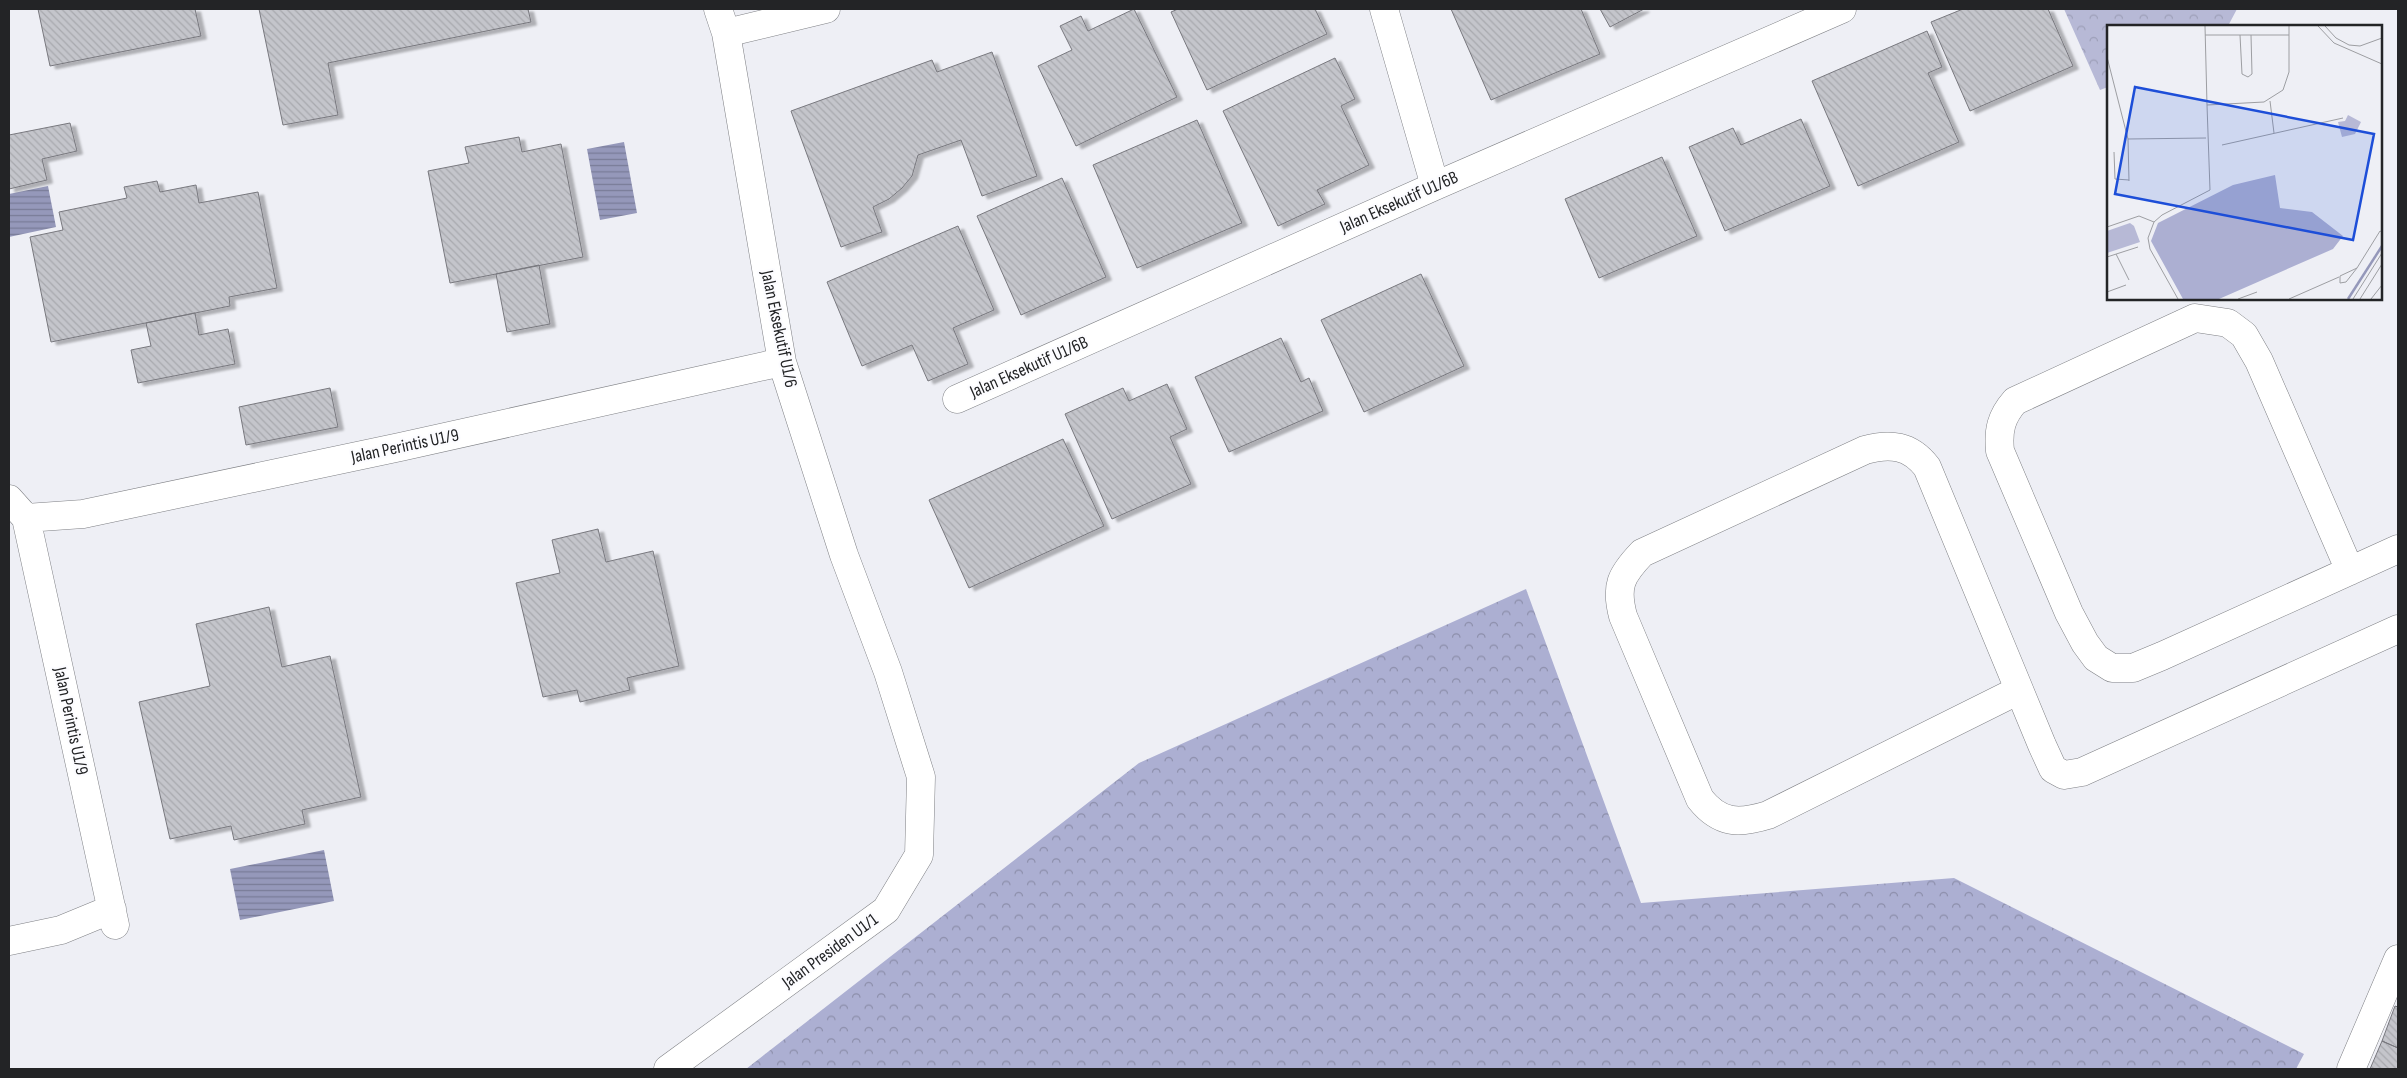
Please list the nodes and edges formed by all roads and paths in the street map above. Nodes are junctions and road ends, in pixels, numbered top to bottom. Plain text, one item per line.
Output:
1 (826, 9) edge
2 (1384, 9) edge
3 (1842, 9) edge
4 (722, 21) edge
5 (1435, 186) junction
6 (782, 362) junction
7 (957, 399) dead end
8 (18, 509) edge
9 (2398, 549) edge
10 (2350, 571) junction
11 (2398, 629) edge
12 (888, 672) joint
13 (2019, 690) junction
14 (9, 941) edge
15 (2398, 959) edge
16 (668, 1069) edge
17 (2351, 1069) edge

1 - 4 street, Jalan Eksekutif U1/6
2 - 5 street
3 - 5 street, Jalan Eksekutif U1/6B
4 - 6 street, Jalan Eksekutif U1/6
5 - 7 street, Jalan Eksekutif U1/6B
6 - 8 street, Jalan Perintis U1/9
6 - 12 street, Jalan Eksekutif U1/6
8 - 14 street, Jalan Perintis U1/9
9 - 10 street
10 - 10 street
11 - 13 street
12 - 16 street, Jalan Presiden U1/1
13 - 13 street
15 - 17 street

